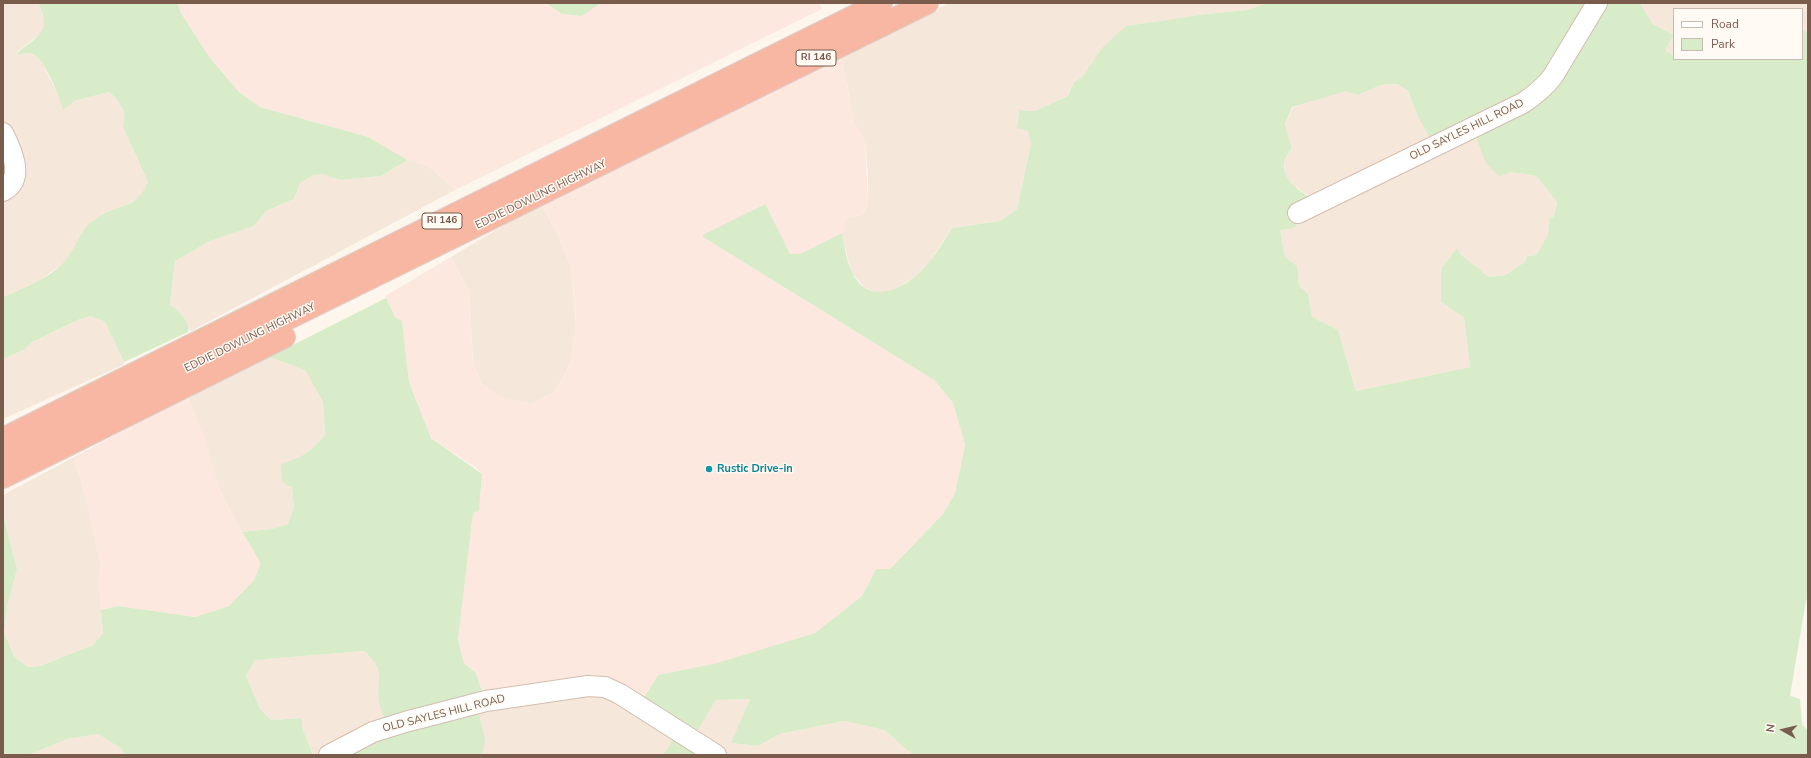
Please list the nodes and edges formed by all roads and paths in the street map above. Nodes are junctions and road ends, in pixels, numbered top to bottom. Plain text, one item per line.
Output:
1 (848, 3) edge
2 (881, 3) edge
3 (927, 3) edge
4 (1598, 3) edge
5 (705, 114) junction
6 (3, 133) edge
7 (3, 191) edge
8 (1298, 213) dead end
9 (3, 425) edge
10 (3, 440) edge
11 (3, 459) edge
12 (3, 477) edge
13 (329, 755) edge
14 (716, 755) edge

1 - 9 highway
2 - 10 highway, EDDIE DOWLING HIGHWAY / RI 146
3 - 5 highway, EDDIE DOWLING HIGHWAY / RI 146
4 - 8 street, OLD SAYLES HILL ROAD
5 - 11 highway, EDDIE DOWLING HIGHWAY / RI 146
5 - 12 highway
6 - 7 street
13 - 14 street, OLD SAYLES HILL ROAD

